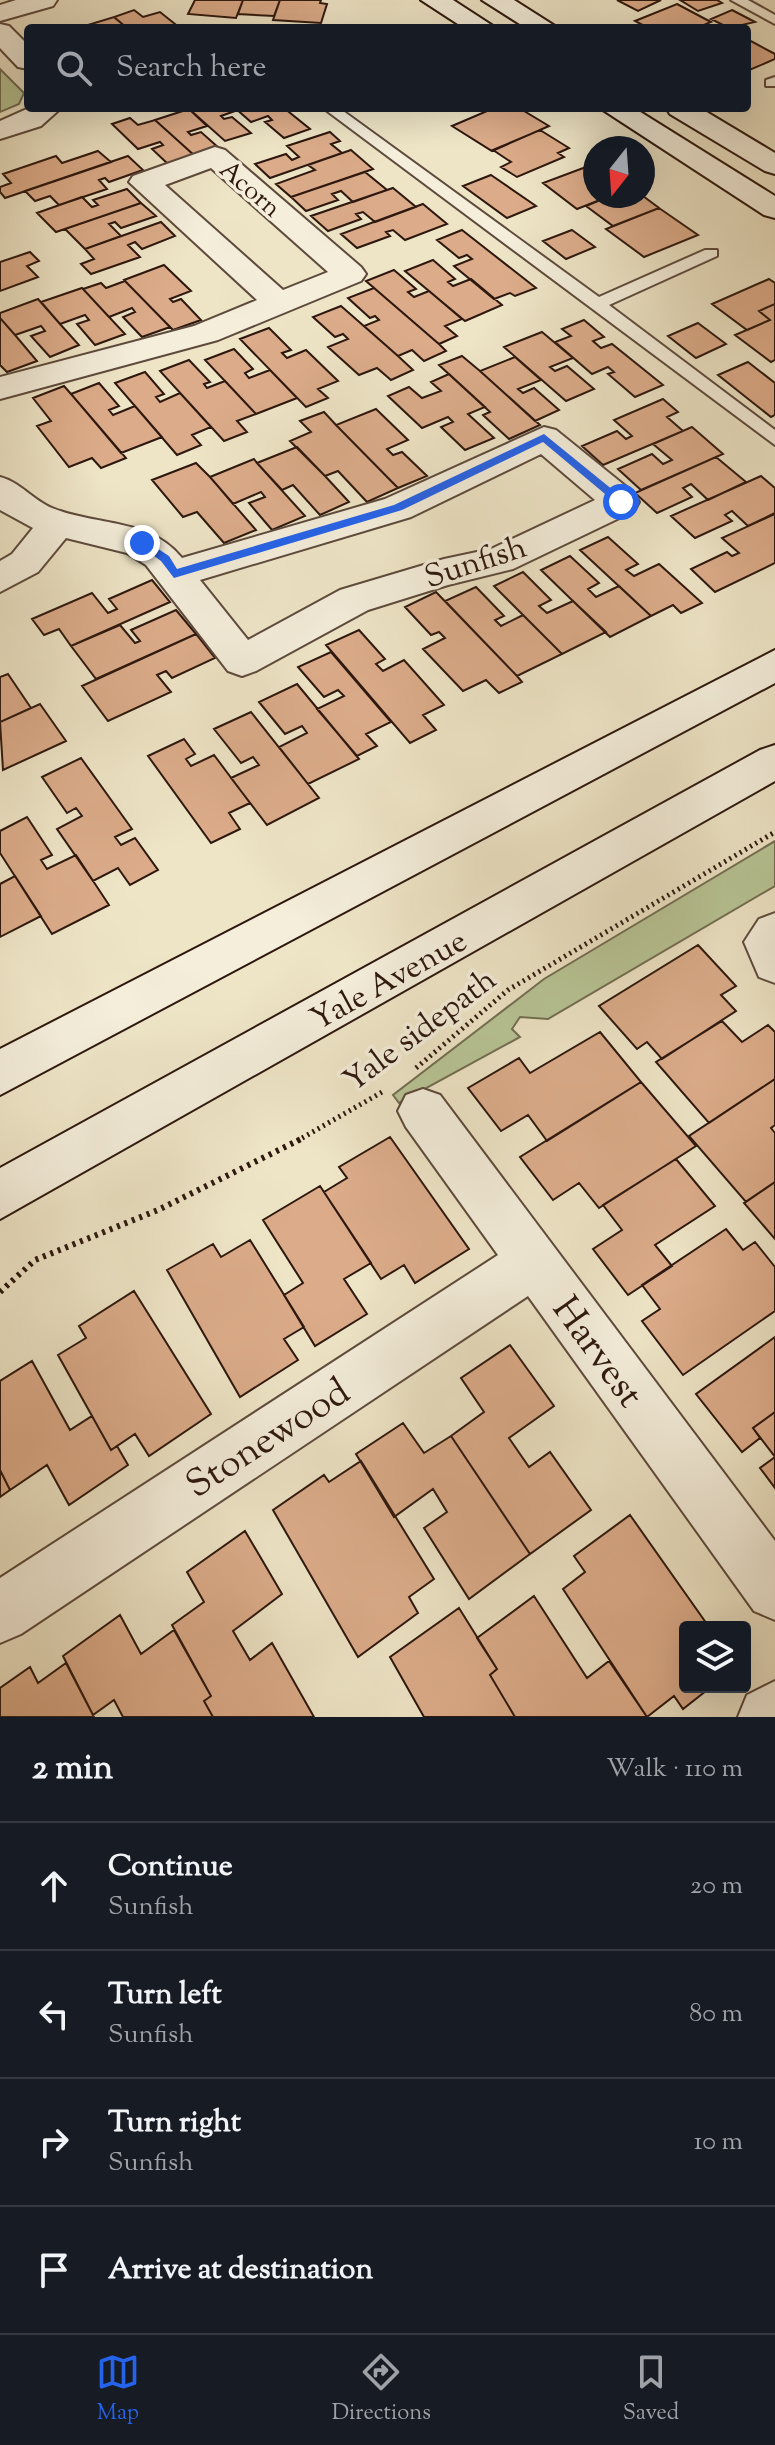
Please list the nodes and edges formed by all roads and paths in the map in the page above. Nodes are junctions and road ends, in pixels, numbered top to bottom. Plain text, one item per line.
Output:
1 (44, 0) edge
2 (434, 0) edge
3 (495, 0) edge
4 (738, 0) edge
5 (0, 13) edge
6 (775, 20) edge
7 (476, 24) edge
8 (538, 24) edge
9 (0, 32) edge
10 (24, 57) edge
11 (42, 112) edge
12 (335, 112) edge
13 (620, 112) edge
14 (687, 112) edge
15 (0, 130) edge
16 (775, 165) edge
17 (775, 209) edge
18 (711, 253) dead end
19 (278, 302) junction
20 (598, 304) junction
21 (0, 388) edge
22 (775, 439) edge
23 (0, 489) edge
24 (57, 524) junction
25 (174, 574) junction
26 (0, 579) edge
27 (775, 665) edge
28 (775, 761) edge
29 (775, 832) edge
30 (775, 932) edge
31 (775, 963) edge
32 (0, 1073) edge
33 (407, 1090) junction
34 (0, 1195) edge
35 (534, 1262) junction
36 (0, 1292) edge
37 (775, 1590) edge
38 (0, 1613) edge
39 (775, 1712) edge
40 (769, 1717) edge

1 - 5 street
2 - 7 street
3 - 8 street
4 - 6 lane
9 - 10 street
11 - 15 street
12 - 20 lane
13 - 17 street
14 - 16 street
18 - 20 lane
19 - 19 street, Acorn
19 - 21 street, Acorn
20 - 22 lane
23 - 24 street, Sunfish
24 - 25 street, Sunfish
24 - 26 street
25 - 25 street, Sunfish
27 - 32 street
28 - 34 street, Yale Avenue
29 - 33 path, Yale sidepath
30 - 31 street
33 - 35 street, Harvest
33 - 36 path, Yale sidepath
35 - 37 street, Harvest
35 - 38 street, Stonewood
39 - 40 street

